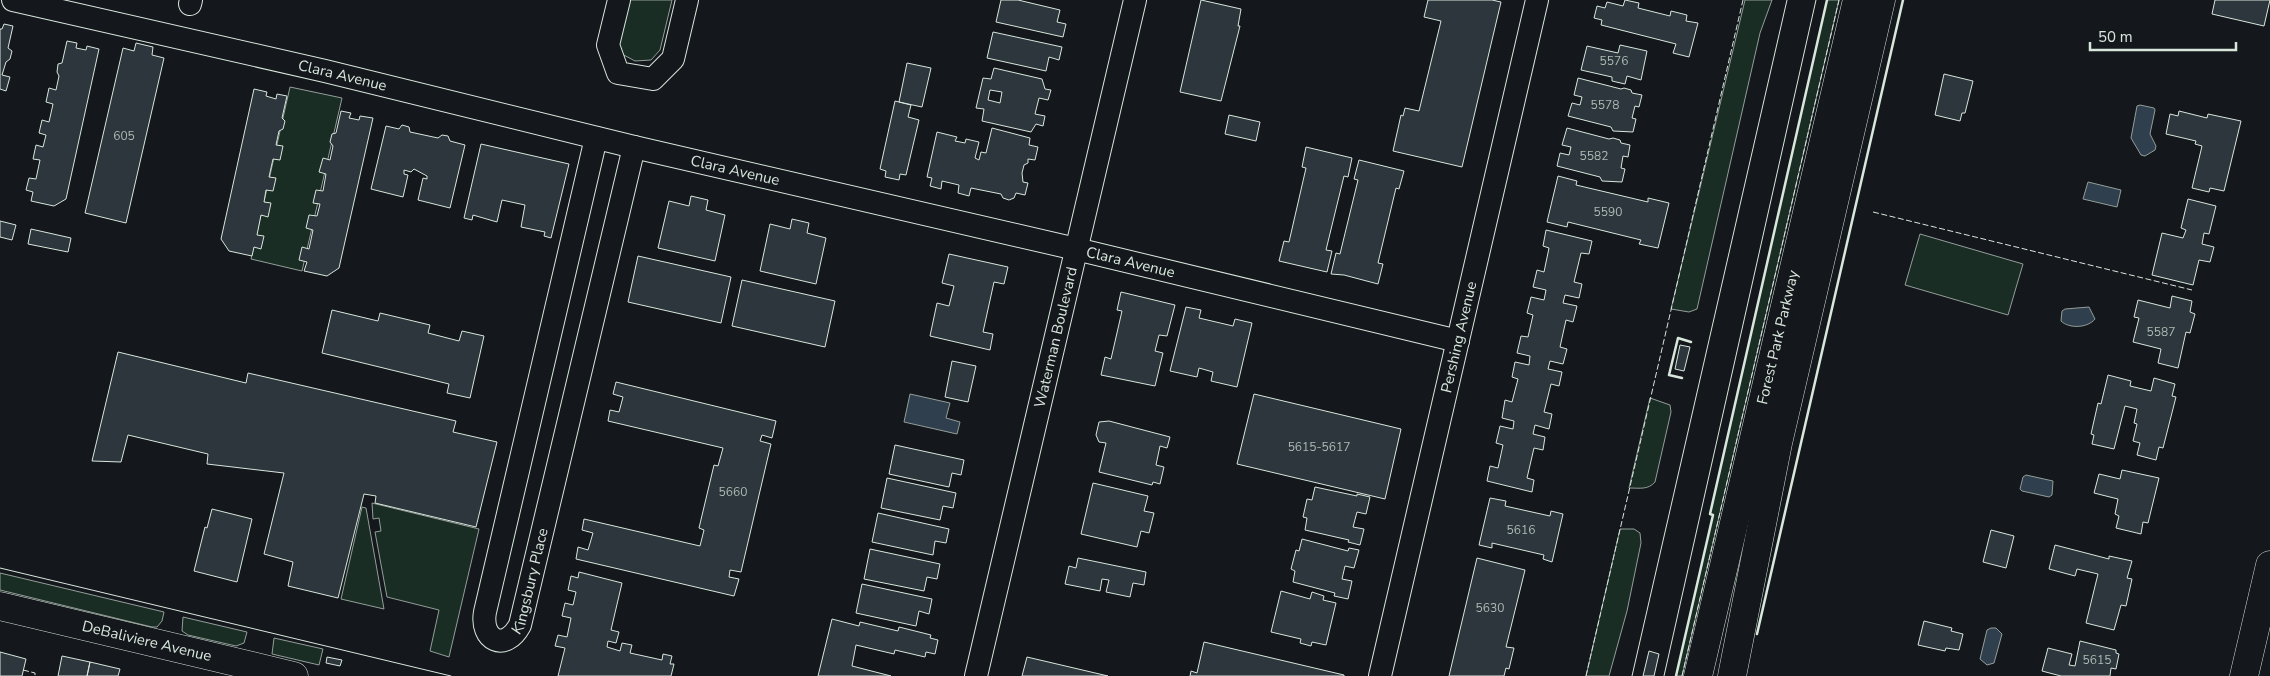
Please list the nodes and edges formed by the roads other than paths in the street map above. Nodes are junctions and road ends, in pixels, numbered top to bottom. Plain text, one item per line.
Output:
1 (13, 0) edge
2 (619, 0) edge
3 (687, 0) edge
4 (1134, 0) edge
5 (1538, 0) edge
6 (1857, 0) edge
7 (1881, 0) edge
8 (596, 138) junction
9 (634, 147) junction
10 (1076, 248) junction
11 (1458, 340) junction
12 (2270, 565) edge
13 (0, 606) edge
14 (294, 676) edge
15 (976, 676) edge
16 (1380, 676) edge
17 (1698, 676) edge
18 (1732, 676) edge
19 (2244, 676) edge

1 - 8 street, Clara Avenue
2 - 3 street
4 - 10 street, Waterman Boulevard
5 - 11 street, Pershing Avenue
6 - 17 main road, Forest Park Parkway
7 - 18 main road, Forest Park Parkway
8 - 9 street, Clara Avenue
8 - 9 street, Kingsbury Place
9 - 10 street, Clara Avenue
10 - 11 street, Clara Avenue
10 - 15 street, Waterman Boulevard
11 - 16 street, Pershing Avenue
12 - 19 main road
13 - 14 main road, DeBaliviere Avenue

